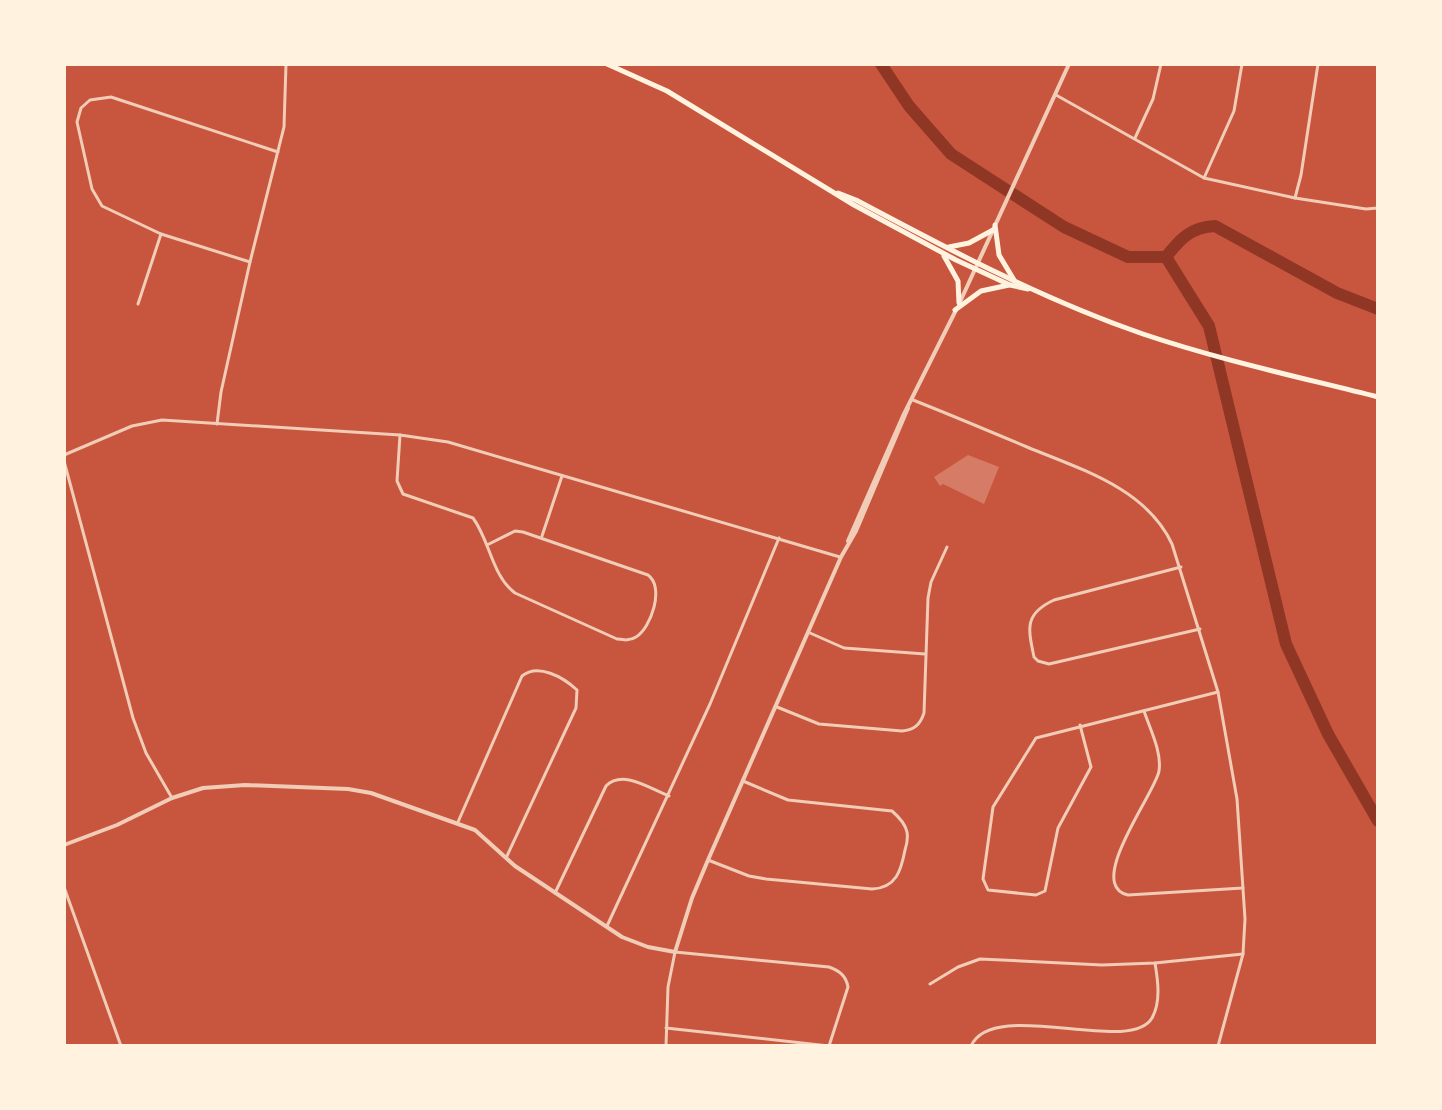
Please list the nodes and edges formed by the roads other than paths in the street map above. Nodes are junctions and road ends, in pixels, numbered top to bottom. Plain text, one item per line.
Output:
1 (286, 64) edge
2 (607, 64) edge
3 (1069, 64) edge
4 (1161, 64) edge
5 (1242, 64) edge
6 (1318, 64) edge
7 (1056, 95) junction
8 (1135, 138) junction
9 (278, 152) junction
10 (1204, 178) junction
11 (838, 193) junction
12 (1295, 198) junction
13 (1378, 208) edge
14 (994, 227) junction
15 (161, 234) junction
16 (948, 247) junction
17 (940, 251) junction
18 (250, 262) junction
19 (976, 267) junction
20 (1012, 282) junction
21 (959, 303) junction
22 (138, 304) dead end
23 (955, 310) junction
24 (1378, 397) edge
25 (913, 400) junction
26 (217, 424) junction
27 (400, 435) junction
28 (64, 455) edge
29 (64, 461) edge
30 (562, 476) junction
31 (542, 536) junction
32 (779, 538) junction
33 (487, 545) junction
34 (947, 547) dead end
35 (841, 557) junction
36 (1181, 567) junction
37 (1200, 629) junction
38 (810, 633) junction
39 (925, 654) junction
40 (1218, 692) junction
41 (777, 707) junction
42 (1144, 711) junction
43 (1080, 725) junction
44 (743, 781) junction
45 (669, 796) junction
46 (172, 798) junction
47 (458, 822) junction
48 (64, 845) edge
49 (506, 858) junction
50 (708, 860) junction
51 (64, 887) edge
52 (1243, 888) junction
53 (555, 893) junction
54 (73, 915) junction
55 (64, 918) edge
56 (607, 927) junction
57 (675, 952) junction
58 (1243, 954) junction
59 (1155, 963) junction
60 (930, 984) dead end
61 (666, 1028) junction
62 (121, 1046) edge
63 (666, 1046) edge
64 (829, 1046) edge
65 (971, 1046) edge
66 (1218, 1046) edge

1 - 9 street
2 - 11 main road
3 - 7 street
4 - 8 street
5 - 10 street
6 - 12 street
7 - 8 street
7 - 14 street
8 - 10 street
9 - 15 street
9 - 18 street
10 - 12 street
11 - 16 main road
11 - 17 main road
12 - 13 street
14 - 16 main road
14 - 19 street
14 - 20 main road
15 - 18 street
15 - 22 street
16 - 19 main road
17 - 19 main road
17 - 21 main road
18 - 26 street
19 - 20 main road
19 - 21 street
20 - 23 main road
20 - 24 main road
21 - 23 street
23 - 25 street
25 - 35 street
25 - 36 street
26 - 27 street
26 - 28 street
27 - 30 street
27 - 33 street
29 - 46 street
30 - 31 street
30 - 32 street
31 - 33 street
31 - 33 street
32 - 35 street
32 - 45 street
34 - 39 street
35 - 38 street
36 - 37 street
36 - 37 street
37 - 40 street
38 - 39 street
38 - 41 street
39 - 41 street
40 - 42 street
40 - 52 street
41 - 44 street
42 - 43 street
42 - 52 street
43 - 43 street
44 - 50 street
44 - 50 street
45 - 53 street
45 - 56 street
46 - 47 street
46 - 48 street
47 - 49 street
47 - 49 street
49 - 53 street
50 - 57 street
51 - 54 street
52 - 58 street
53 - 56 street
54 - 55 street
54 - 62 street
56 - 57 street
57 - 61 street
57 - 64 street
58 - 59 street
58 - 66 street
59 - 60 street
59 - 65 street
61 - 63 street
61 - 64 street

